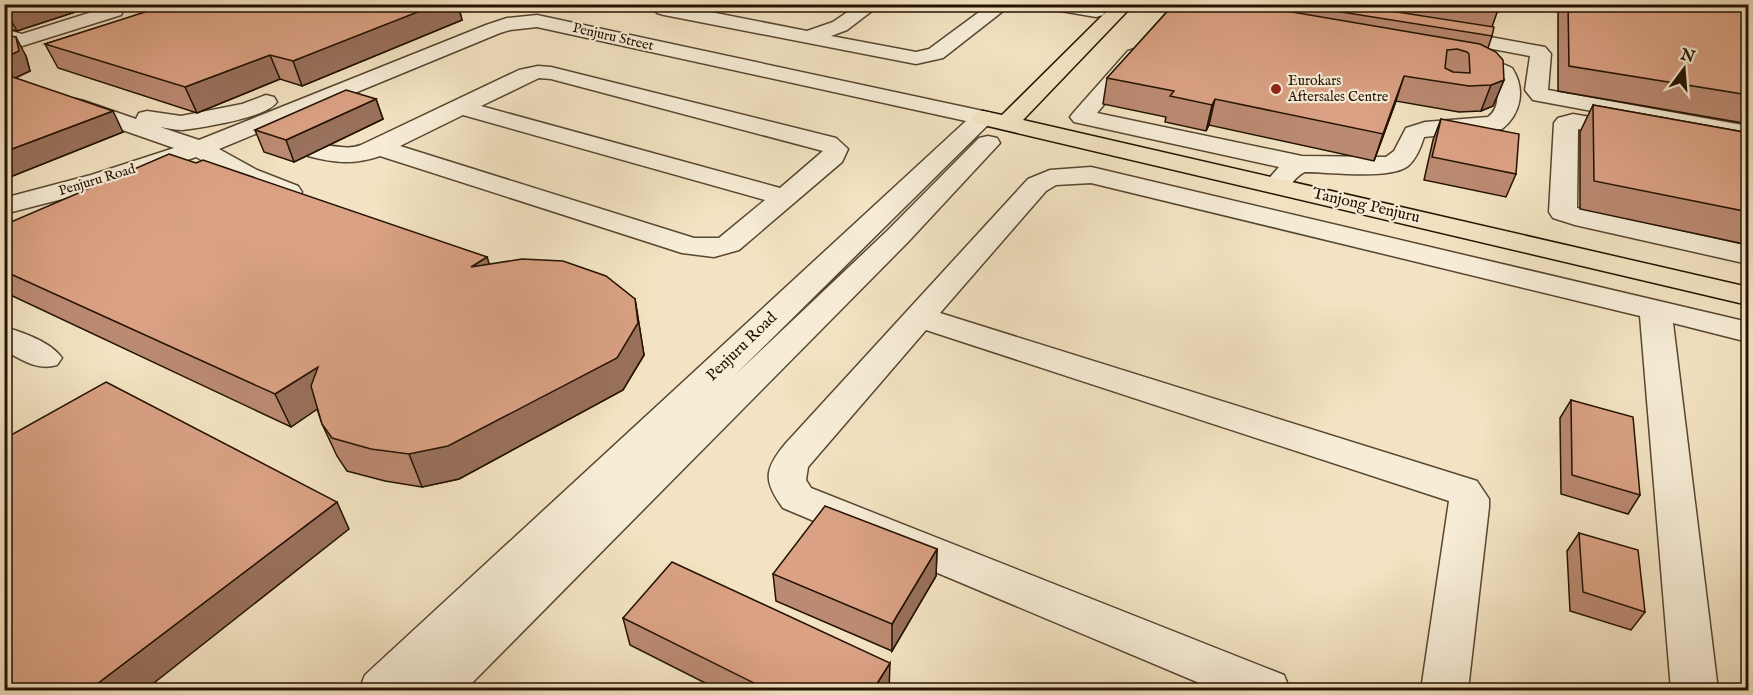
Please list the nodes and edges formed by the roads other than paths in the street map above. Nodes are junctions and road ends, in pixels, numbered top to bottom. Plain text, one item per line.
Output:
1 (89, 4) edge
2 (504, 4) edge
3 (722, 4) edge
4 (872, 4) edge
5 (1003, 4) edge
6 (1055, 4) edge
7 (1125, 4) edge
8 (1100, 8) edge
9 (664, 9) dead end
10 (698, 16) junction
11 (1432, 33) edge
12 (4, 35) edge
13 (808, 37) junction
14 (1149, 38) edge
15 (1435, 57) edge
16 (56, 99) edge
17 (460, 107) junction
18 (995, 121) junction
19 (123, 122) junction
20 (248, 130) junction
21 (1749, 133) edge
22 (278, 139) edge
23 (378, 147) junction
24 (215, 150) junction
25 (317, 151) dead end
26 (1749, 152) edge
27 (1302, 164) junction
28 (1276, 185) junction
29 (785, 197) junction
30 (312, 201) edge
31 (4, 206) edge
32 (56, 218) edge
33 (1749, 255) edge
34 (1749, 296) edge
35 (1655, 309) junction
36 (919, 317) junction
37 (1749, 332) edge
38 (4, 337) edge
39 (45, 358) dead end
40 (381, 690) edge
41 (434, 690) edge
42 (1267, 690) edge
43 (1445, 690) edge
44 (1695, 690) edge

1 - 12 street
2 - 19 street
3 - 10 street
4 - 13 street
5 - 13 street
6 - 8 street
7 - 18 main road, Penjuru Road
8 - 18 main road, Penjuru Road
9 - 10 street
10 - 13 street
11 - 21 street
14 - 27 street
15 - 27 street
16 - 19 street
17 - 23 street
17 - 29 street
17 - 29 street
18 - 20 street, Penjuru Street
18 - 28 main road, Tanjong Penjuru
18 - 40 street, Penjuru Road
18 - 41 street, Penjuru Road
19 - 24 street
20 - 22 street
20 - 24 street, Penjuru Street
23 - 25 street
23 - 29 street
24 - 30 street
24 - 31 street, Penjuru Road
24 - 32 street
26 - 33 street
27 - 28 street
28 - 34 main road, Tanjong Penjuru
35 - 36 street
35 - 37 street
35 - 44 street
36 - 42 street
36 - 43 street
38 - 39 street

